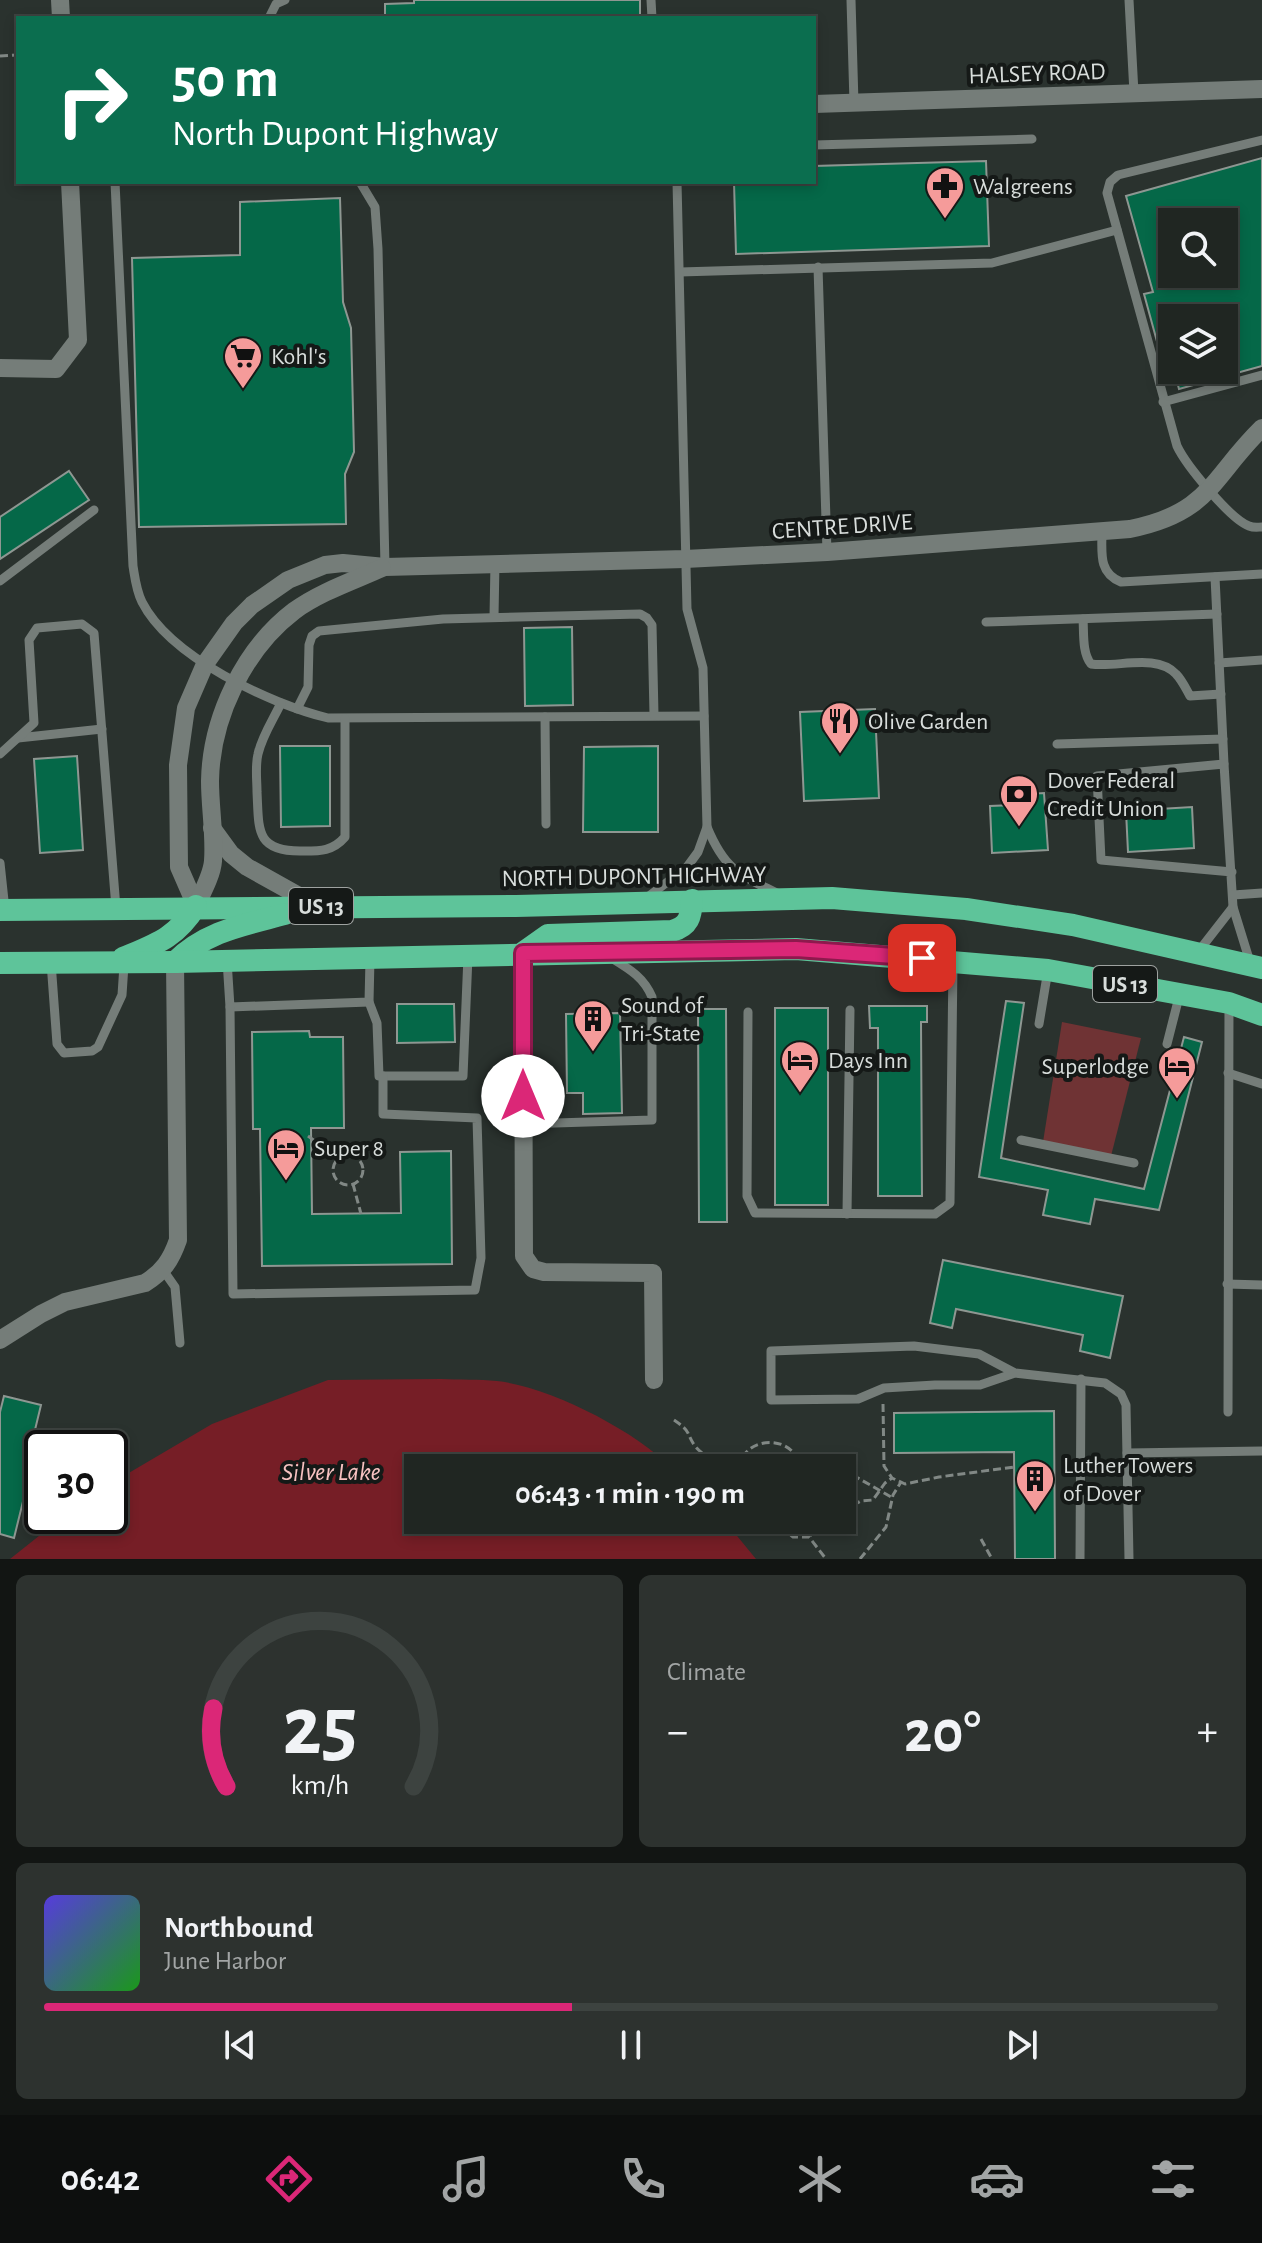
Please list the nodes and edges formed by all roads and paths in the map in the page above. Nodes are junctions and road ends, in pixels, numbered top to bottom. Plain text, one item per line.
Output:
1 (285, 0) edge
2 (851, 0) edge
3 (1129, 0) edge
4 (270, 16) edge
5 (1262, 89) edge
6 (1134, 93) junction
7 (854, 103) junction
8 (816, 104) edge
9 (1032, 139) dead end
10 (1262, 140) edge
11 (816, 145) edge
12 (70, 184) edge
13 (115, 184) edge
14 (361, 184) edge
15 (677, 184) edge
16 (1117, 230) junction
17 (818, 267) junction
18 (680, 272) junction
19 (0, 368) edge
20 (1262, 375) edge
21 (1163, 402) junction
22 (1262, 428) edge
23 (1210, 490) junction
24 (94, 510) dead end
25 (1262, 527) edge
26 (1102, 531) junction
27 (827, 552) junction
28 (685, 559) junction
29 (495, 562) junction
30 (385, 567) junction
31 (1262, 574) edge
32 (1215, 577) junction
33 (0, 581) edge
34 (1217, 614) junction
35 (494, 617) junction
36 (1083, 619) junction
37 (986, 622) dead end
38 (1262, 660) edge
39 (1219, 663) junction
40 (205, 664) junction
41 (237, 681) junction
42 (1221, 694) junction
43 (281, 703) junction
44 (297, 709) junction
45 (654, 715) junction
46 (704, 716) junction
47 (545, 717) junction
48 (345, 719) junction
49 (102, 729) junction
50 (18, 738) junction
51 (1223, 739) junction
52 (1057, 744) dead end
53 (0, 754) edge
54 (1224, 764) junction
55 (546, 824) dead end
56 (212, 827) junction
57 (707, 827) junction
58 (0, 863) edge
59 (1232, 872) junction
60 (1262, 893) edge
61 (1233, 895) junction
62 (787, 899) junction
63 (692, 900) junction
64 (641, 902) junction
65 (196, 906) junction
66 (317, 906) junction
67 (1233, 907) junction
68 (116, 908) junction
69 (2, 910) edge
70 (603, 952) junction
71 (523, 953) junction
72 (1198, 953) junction
73 (468, 954) junction
74 (370, 957) junction
75 (227, 960) junction
76 (953, 961) junction
77 (51, 962) junction
78 (119, 962) junction
79 (175, 962) junction
80 (0, 963) edge
81 (1257, 967) edge
82 (1048, 970) junction
83 (1180, 993) junction
84 (369, 1002) junction
85 (1229, 1003) junction
86 (230, 1007) junction
87 (850, 1010) dead end
88 (748, 1012) dead end
89 (1262, 1015) edge
90 (1039, 1024) dead end
91 (1167, 1044) dead end
92 (1228, 1073) junction
93 (383, 1076) junction
94 (1262, 1084) edge
95 (523, 1124) junction
96 (308, 1136) dead end
97 (1021, 1140) dead end
98 (339, 1159) junction
99 (1134, 1163) dead end
100 (353, 1184) junction
101 (361, 1214) dead end
102 (847, 1214) junction
103 (163, 1270) junction
104 (1227, 1284) junction
105 (1262, 1285) edge
106 (0, 1340) edge
107 (180, 1343) dead end
108 (1015, 1373) junction
109 (1081, 1379) junction
110 (654, 1380) dead end
111 (883, 1396) dead end
112 (1228, 1412) dead end
113 (674, 1420) dead end
114 (1262, 1451) edge
115 (1127, 1453) junction
116 (706, 1454) edge
117 (743, 1454) edge
118 (795, 1454) edge
119 (1014, 1467) dead end
120 (856, 1477) edge
121 (892, 1478) junction
122 (901, 1482) junction
123 (881, 1491) junction
124 (893, 1498) junction
125 (856, 1504) edge
126 (789, 1534) edge
127 (811, 1534) edge
128 (809, 1537) junction
129 (981, 1539) dead end
130 (826, 1559) edge
131 (860, 1559) edge
132 (992, 1559) edge
133 (1080, 1559) edge
134 (1129, 1559) edge

1 - 4 lane
2 - 7 lane
3 - 6 lane
5 - 6 street, HALSEY ROAD
6 - 7 street, HALSEY ROAD
7 - 8 street, HALSEY ROAD
9 - 11 lane
10 - 16 lane
12 - 19 street
13 - 40 lane
14 - 30 lane
15 - 18 lane
16 - 17 lane
16 - 21 lane
17 - 18 lane
17 - 27 lane
18 - 28 lane
20 - 21 lane
21 - 23 lane
22 - 23 street, CENTRE DRIVE
23 - 25 lane
23 - 26 street, CENTRE DRIVE
24 - 33 lane
26 - 27 street, CENTRE DRIVE
26 - 32 lane
27 - 28 street, CENTRE DRIVE
28 - 29 street, CENTRE DRIVE
28 - 46 lane
29 - 30 street, CENTRE DRIVE
29 - 35 lane
30 - 40 street, CENTRE DRIVE
30 - 41 street, CENTRE DRIVE
31 - 32 lane
32 - 34 lane
34 - 36 lane
34 - 39 lane
35 - 44 lane
35 - 45 lane
36 - 37 lane
36 - 42 lane
38 - 39 lane
39 - 42 lane
40 - 41 lane
40 - 65 street, CENTRE DRIVE
41 - 43 lane
41 - 56 street, CENTRE DRIVE
42 - 51 lane
43 - 44 lane
43 - 48 lane
44 - 48 lane
45 - 46 lane
45 - 47 lane
46 - 57 lane
47 - 48 lane
47 - 55 lane
49 - 50 lane
49 - 50 lane
49 - 68 lane
50 - 53 lane
51 - 52 lane
51 - 54 lane
54 - 59 lane
54 - 59 lane
56 - 65 street, CENTRE DRIVE
56 - 66 street
57 - 62 lane
57 - 64 lane
58 - 69 lane
59 - 61 lane
60 - 61 lane
61 - 67 lane
62 - 63 highway, NORTH DUPONT HIGHWAY / US 13
62 - 72 highway, NORTH DUPONT HIGHWAY / US 13
63 - 64 highway, NORTH DUPONT HIGHWAY / US 13
63 - 71 highway
64 - 66 highway, NORTH DUPONT HIGHWAY / US 13
65 - 66 highway, NORTH DUPONT HIGHWAY / US 13
65 - 68 highway, NORTH DUPONT HIGHWAY / US 13
65 - 78 highway
66 - 79 highway
67 - 72 lane
67 - 81 lane
68 - 69 highway, NORTH DUPONT HIGHWAY / US 13
70 - 71 highway, US 13
70 - 76 highway, US 13
70 - 95 lane
71 - 73 highway, US 13
71 - 95 street
72 - 81 highway, NORTH DUPONT HIGHWAY / US 13
73 - 74 highway, US 13
73 - 93 lane
74 - 75 highway, US 13
74 - 84 lane
75 - 79 highway, US 13
75 - 86 lane
76 - 82 highway, US 13
76 - 102 lane
77 - 78 highway, US 13
77 - 78 lane
77 - 80 highway, US 13
78 - 79 highway, US 13
79 - 103 street
82 - 83 highway, US 13
82 - 90 lane
83 - 85 highway, US 13
83 - 91 lane
84 - 86 lane
84 - 93 lane
85 - 89 highway, US 13
85 - 92 lane
86 - 93 lane
87 - 102 lane
88 - 102 lane
92 - 94 lane
92 - 104 lane
95 - 110 street
96 - 98 path
97 - 99 lane
98 - 100 path
98 - 100 path
100 - 101 path
103 - 106 street
103 - 107 lane
104 - 105 lane
104 - 112 lane
108 - 108 lane
108 - 109 lane
109 - 115 lane
109 - 133 lane
111 - 121 path
113 - 116 path
114 - 115 lane
115 - 134 lane
117 - 118 path
119 - 122 path
120 - 123 path
121 - 122 path
121 - 123 path
122 - 124 path
123 - 124 path
123 - 125 path
124 - 131 path
126 - 128 path
127 - 128 path
128 - 130 path
129 - 132 path

